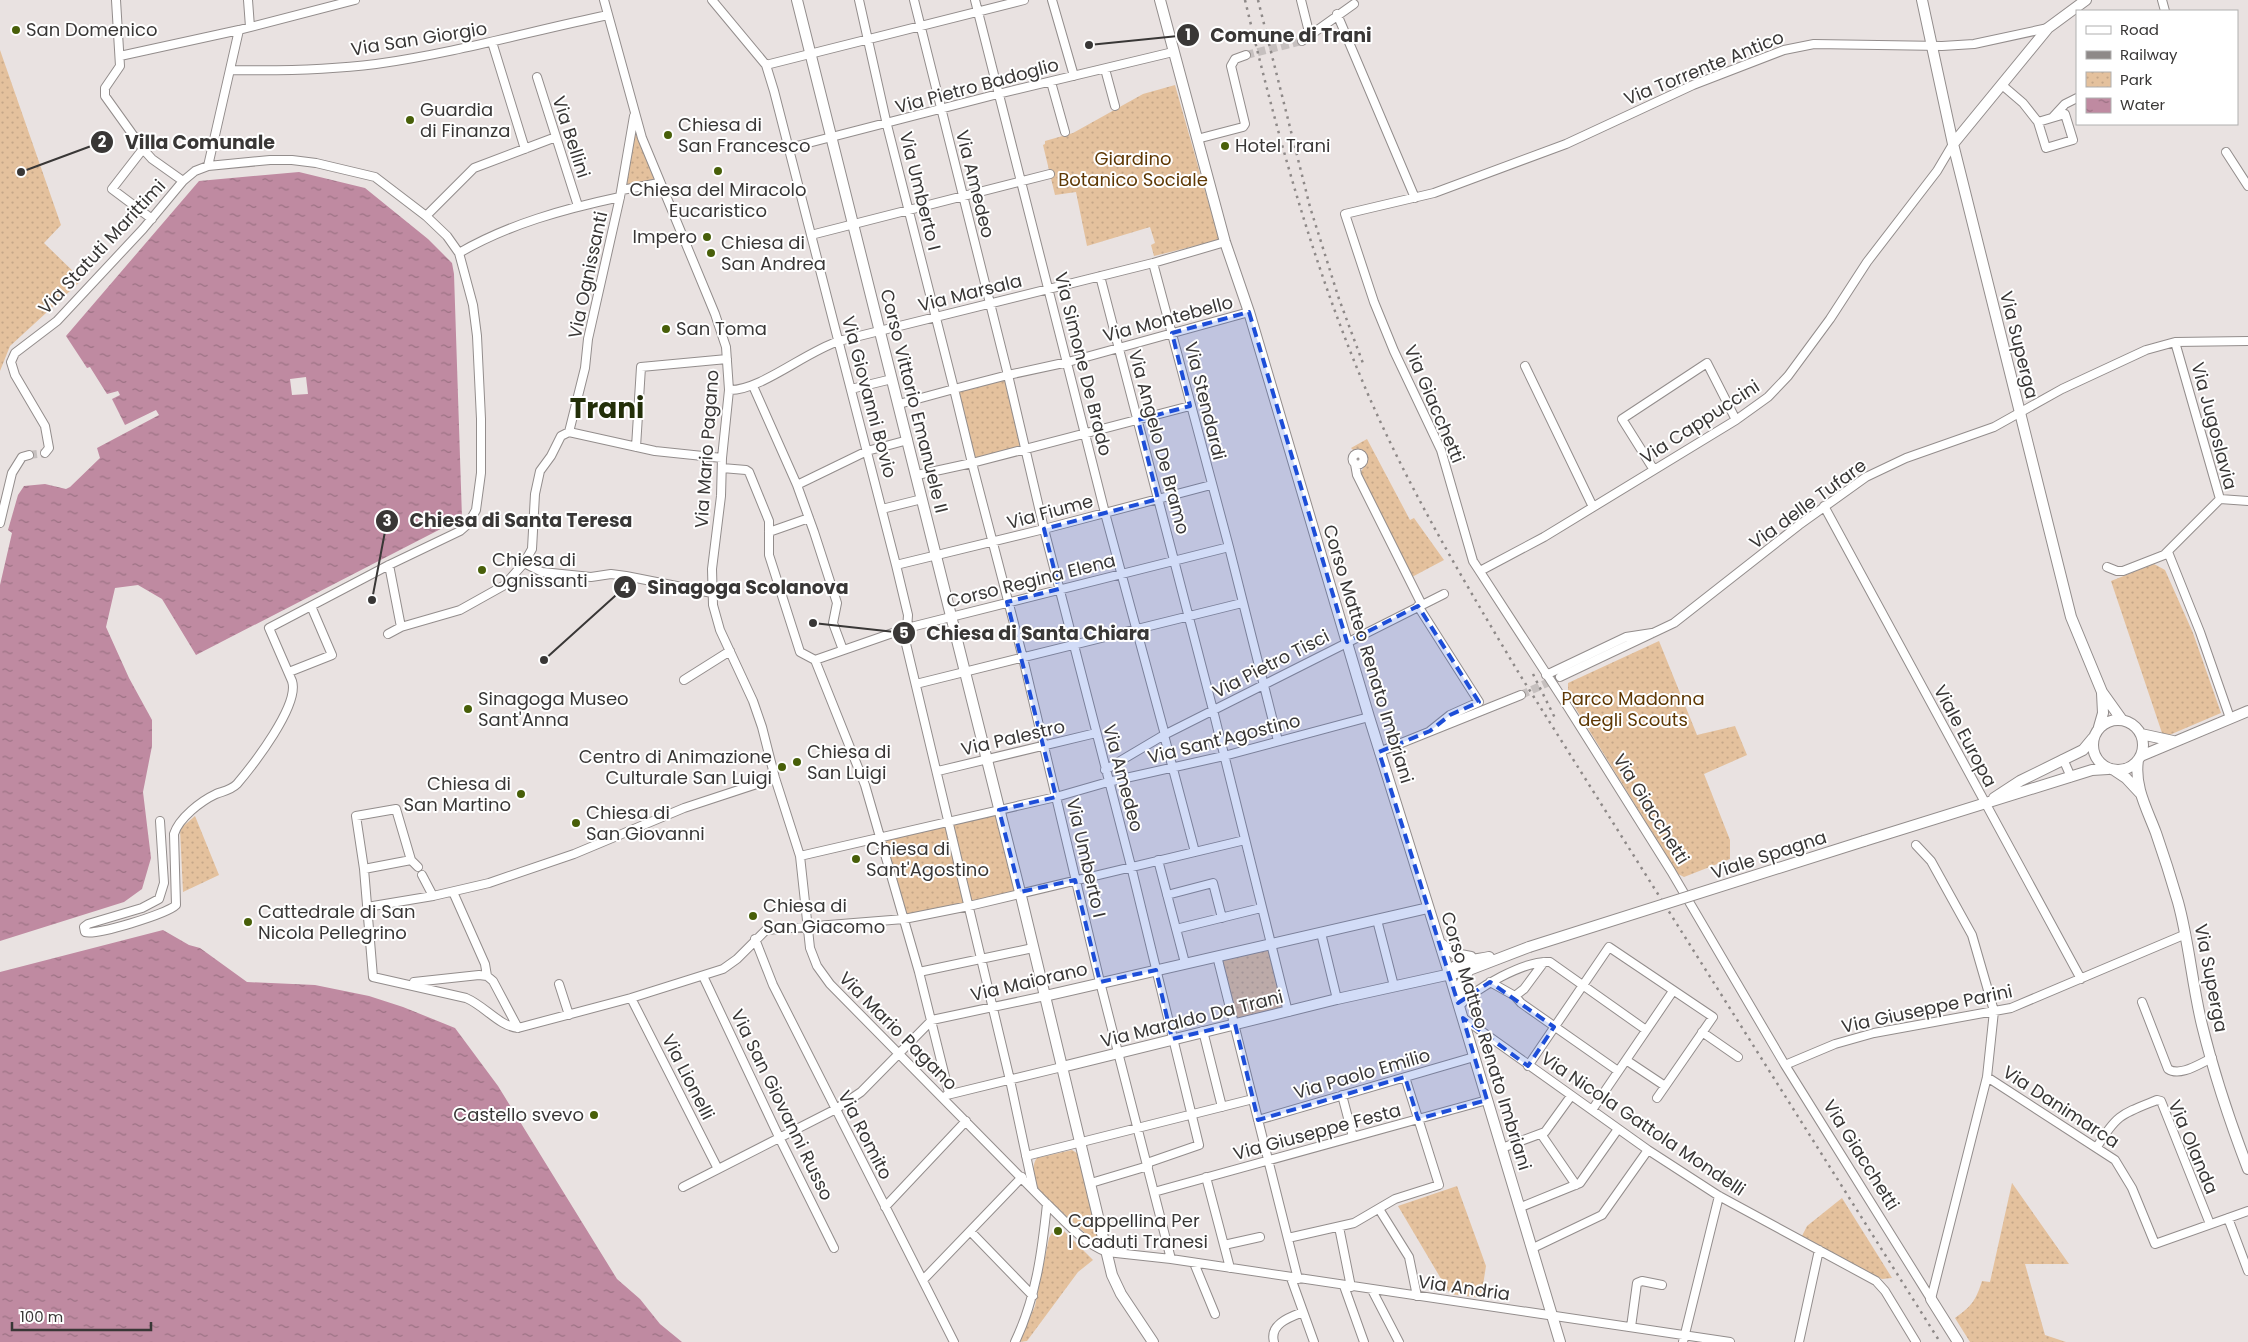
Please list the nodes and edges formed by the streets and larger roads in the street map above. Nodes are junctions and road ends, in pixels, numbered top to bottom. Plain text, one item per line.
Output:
1 (116, 0) edge
2 (248, 0) edge
3 (355, 0) edge
4 (604, 0) edge
5 (712, 0) edge
6 (797, 0) edge
7 (859, 0) edge
8 (914, 0) edge
9 (975, 0) edge
10 (1024, 0) edge
11 (1052, 0) edge
12 (1160, 0) edge
13 (1301, 0) edge
14 (1922, 0) edge
15 (2086, 0) edge
16 (337, 2) edge
17 (1354, 4) dead end
18 (978, 12) junction
19 (1337, 14) junction
20 (608, 16) junction
21 (920, 26) junction
22 (250, 27) junction
23 (2048, 28) junction
24 (239, 30) junction
25 (1310, 36) junction
26 (868, 40) junction
27 (1302, 41) tunnel mouth
28 (492, 42) junction
29 (1930, 45) junction
30 (1173, 52) junction
31 (811, 54) junction
32 (1246, 55) tunnel mouth
33 (120, 56) junction
34 (766, 65) junction
35 (1105, 68) junction
36 (232, 70) junction
37 (1074, 76) junction
38 (537, 77) dead end
39 (1051, 82) junction
40 (2002, 84) junction
41 (998, 94) junction
42 (2076, 98) edge
43 (1115, 106) dead end
44 (942, 110) junction
45 (634, 114) junction
46 (2053, 117) junction
47 (2038, 122) junction
48 (887, 124) junction
49 (1065, 132) dead end
50 (556, 137) junction
51 (831, 138) junction
52 (1197, 140) junction
53 (1954, 144) junction
54 (789, 148) junction
55 (143, 149) junction
56 (525, 149) junction
57 (2226, 152) dead end
58 (208, 166) junction
59 (1050, 174) dead end
60 (183, 181) junction
61 (1020, 182) junction
62 (659, 183) junction
63 (2248, 186) edge
64 (621, 194) junction
65 (963, 196) junction
66 (1414, 198) junction
67 (578, 206) junction
68 (910, 209) junction
69 (1345, 214) joint
70 (426, 216) junction
71 (152, 218) junction
72 (854, 224) junction
73 (811, 235) junction
74 (1225, 242) junction
75 (459, 253) junction
76 (1153, 263) junction
77 (1100, 276) junction
78 (1049, 288) junction
79 (989, 303) junction
80 (1249, 312) junction
81 (935, 317) junction
82 (879, 330) junction
83 (1172, 332) junction
84 (838, 341) junction
85 (2248, 341) edge
86 (2175, 342) junction
87 (1119, 348) junction
88 (727, 359) junction
89 (1068, 362) junction
90 (1525, 366) dead end
91 (1008, 375) junction
92 (892, 379) junction
93 (752, 386) junction
94 (851, 389) junction
95 (954, 389) junction
96 (729, 390) junction
97 (898, 404) junction
98 (1190, 406) junction
99 (2019, 412) junction
100 (1138, 420) junction
101 (1736, 420) junction
102 (569, 432) junction
103 (1084, 433) junction
104 (908, 440) junction
105 (636, 447) junction
106 (1026, 449) junction
107 (867, 451) junction
108 (45, 453) dead end
109 (29, 455) tunnel mouth
110 (722, 458) junction
111 (972, 463) junction
112 (1355, 464) dead end
113 (722, 468) junction
114 (1654, 470) junction
115 (917, 475) junction
116 (797, 485) junction
117 (1211, 485) junction
118 (922, 499) junction
119 (1158, 499) junction
120 (2220, 499) junction
121 (2248, 501) edge
122 (1824, 506) junction
123 (1593, 507) junction
124 (882, 509) junction
125 (1105, 513) junction
126 (809, 518) junction
127 (0, 523) edge
128 (1044, 529) junction
129 (769, 532) junction
130 (992, 542) junction
131 (1229, 547) junction
132 (2168, 552) junction
133 (936, 556) junction
134 (1175, 560) junction
135 (524, 564) junction
136 (389, 565) junction
137 (896, 565) junction
138 (2107, 567) dead end
139 (1480, 571) junction
140 (1121, 573) junction
141 (1059, 589) junction
142 (712, 593) junction
143 (1444, 594) dead end
144 (1008, 602) junction
145 (1242, 603) junction
146 (311, 606) junction
147 (1420, 606) junction
148 (1188, 616) junction
149 (950, 617) junction
150 (401, 627) junction
151 (906, 628) junction
152 (1136, 630) junction
153 (1656, 632) junction
154 (388, 634) dead end
155 (1347, 642) junction
156 (1073, 646) junction
157 (843, 650) junction
158 (730, 651) junction
159 (1023, 658) junction
160 (815, 660) junction
161 (290, 672) junction
162 (966, 673) junction
163 (1546, 675) junction
164 (1560, 677) tunnel mouth
165 (684, 680) dead end
166 (916, 684) junction
167 (1263, 686) junction
168 (2102, 692) junction
169 (1521, 695) tunnel mouth
170 (1214, 710) junction
171 (2248, 711) edge
172 (1369, 717) junction
173 (2230, 718) junction
174 (2122, 720) junction
175 (2099, 727) junction
176 (1430, 732) junction
177 (1096, 733) junction
178 (2141, 734) junction
179 (1164, 735) junction
180 (2093, 738) junction
181 (1278, 741) junction
182 (2173, 741) junction
183 (1044, 746) junction
184 (1380, 752) junction
185 (1224, 756) junction
186 (2140, 758) junction
187 (2063, 759) junction
188 (987, 760) junction
189 (1173, 767) junction
190 (1106, 770) junction
191 (2111, 770) junction
192 (938, 771) junction
193 (2071, 777) junction
194 (775, 778) junction
195 (1108, 782) junction
196 (2140, 794) junction
197 (1056, 797) junction
198 (1987, 802) junction
199 (999, 810) junction
200 (949, 821) junction
201 (160, 822) dead end
202 (880, 837) junction
203 (1245, 840) junction
204 (1916, 845) dead end
205 (1195, 852) junction
206 (800, 856) junction
207 (411, 860) junction
208 (1158, 860) junction
209 (1131, 866) junction
210 (364, 869) junction
211 (1075, 880) junction
212 (453, 892) junction
213 (1020, 892) junction
214 (1167, 895) junction
215 (433, 896) junction
216 (969, 906) junction
217 (367, 907) junction
218 (1261, 908) junction
219 (1428, 908) junction
220 (1222, 918) junction
221 (904, 919) junction
222 (1377, 920) junction
223 (807, 926) junction
224 (1176, 929) junction
225 (1321, 933) junction
226 (2186, 934) junction
227 (755, 939) junction
228 (1440, 943) junction
229 (1270, 944) junction
230 (1529, 947) junction
231 (1033, 948) junction
232 (1217, 956) junction
233 (1485, 958) junction
234 (980, 959) junction
235 (1547, 962) junction
236 (1185, 963) junction
237 (1156, 970) junction
238 (1469, 970) junction
239 (919, 972) junction
240 (1450, 973) junction
241 (487, 976) junction
242 (703, 976) junction
243 (2081, 979) junction
244 (1100, 982) junction
245 (1490, 982) junction
246 (404, 983) junction
247 (559, 984) dead end
248 (1583, 985) junction
249 (1394, 986) junction
250 (1673, 990) junction
251 (1045, 996) junction
252 (1515, 996) junction
253 (631, 998) junction
254 (1337, 999) junction
255 (2142, 1002) dead end
256 (1459, 1006) junction
257 (992, 1007) junction
258 (1994, 1011) junction
259 (1288, 1012) junction
260 (568, 1015) junction
261 (1463, 1018) junction
262 (932, 1020) junction
263 (1235, 1024) junction
264 (1554, 1027) junction
265 (518, 1028) junction
266 (1646, 1030) junction
267 (1203, 1031) junction
268 (1702, 1032) junction
269 (1172, 1039) junction
270 (898, 1054) junction
271 (1118, 1054) junction
272 (1474, 1057) junction
273 (1738, 1057) dead end
274 (2212, 1058) junction
275 (1626, 1060) junction
276 (1785, 1065) junction
277 (1528, 1066) junction
278 (1062, 1067) junction
279 (1618, 1072) junction
280 (1405, 1077) junction
281 (1987, 1077) junction
282 (1010, 1080) junction
283 (1665, 1086) junction
284 (947, 1096) junction
285 (1342, 1096) junction
286 (1571, 1096) junction
287 (1657, 1098) dead end
288 (1253, 1099) junction
289 (1487, 1100) junction
290 (1222, 1106) junction
291 (836, 1109) junction
292 (1592, 1110) junction
293 (1191, 1115) junction
294 (1418, 1119) junction
295 (1258, 1120) junction
296 (966, 1121) junction
297 (1138, 1128) junction
298 (1618, 1129) junction
299 (1541, 1134) junction
300 (779, 1137) junction
301 (1353, 1137) junction
302 (1080, 1142) junction
303 (2097, 1147) junction
304 (1502, 1148) junction
305 (1648, 1150) junction
306 (1026, 1156) junction
307 (1269, 1161) junction
308 (1147, 1165) junction
309 (718, 1169) junction
310 (2248, 1169) edge
311 (1022, 1177) junction
312 (1206, 1178) junction
313 (1091, 1183) junction
314 (1576, 1185) junction
315 (684, 1187) dead end
316 (1033, 1188) junction
317 (1154, 1192) junction
318 (1719, 1196) junction
319 (1047, 1204) junction
320 (885, 1207) junction
321 (1521, 1207) junction
322 (1379, 1209) junction
323 (2248, 1211) edge
324 (2228, 1218) junction
325 (2210, 1224) junction
326 (1339, 1227) junction
327 (970, 1231) junction
328 (1260, 1237) dead end
329 (1288, 1238) junction
330 (1224, 1245) junction
331 (834, 1248) dead end
332 (1533, 1248) junction
333 (1816, 1248) junction
334 (1107, 1252) junction
335 (1171, 1260) junction
336 (1194, 1263) junction
337 (1230, 1268) junction
338 (2248, 1271) edge
339 (1295, 1278) junction
340 (923, 1280) junction
341 (1662, 1285) dead end
342 (1348, 1286) junction
343 (1372, 1290) junction
344 (1033, 1296) junction
345 (1417, 1296) junction
346 (1931, 1299) junction
347 (1303, 1312) junction
348 (1215, 1314) dead end
349 (1552, 1315) junction
350 (1631, 1327) junction
351 (1683, 1339) edge
352 (1312, 1341) edge
353 (954, 1342) edge
354 (1015, 1342) edge
355 (1153, 1342) edge
356 (1274, 1342) edge
357 (1364, 1342) edge
358 (1400, 1342) edge
359 (1560, 1342) edge
360 (1730, 1342) edge
361 (1799, 1342) edge
362 (1916, 1342) edge
363 (1958, 1342) edge

1 - 33 street
2 - 22 street
3 - 16 street
4 - 20 street
5 - 34 street, Via Giovanni Bovio
6 - 31 street, Corso Vittorio Emanuele II
7 - 26 street, Via Umberto I
8 - 21 street, Via Amedeo
9 - 18 street, Via Simone De Brado
10 - 18 street
11 - 37 street
12 - 30 street, Corso Matteo Renato Imbriani
13 - 25 street
14 - 29 street, Via Superga
15 - 23 street
16 - 22 street
17 - 19 street
18 - 21 street
18 - 41 street, Via Simone De Brado
19 - 25 street
19 - 66 street
20 - 28 street, Via San Giorgio
20 - 45 street
21 - 26 street
21 - 44 street, Via Amedeo
22 - 24 street
23 - 29 street, Via Torrente Antico
23 - 40 street
24 - 33 street
24 - 36 street
25 - 27 street
26 - 31 street
26 - 48 street, Via Umberto I
28 - 36 street, Via San Giorgio
28 - 56 street
29 - 53 street, Via Superga
29 - 66 street, Via Torrente Antico
30 - 35 street, Via Pietro Badoglio
30 - 52 street, Corso Matteo Renato Imbriani
31 - 34 street
31 - 51 street, Corso Vittorio Emanuele II
32 - 52 street
33 - 55 street
34 - 54 street, Via Giovanni Bovio
35 - 37 street, Via Pietro Badoglio
35 - 43 street
36 - 58 street
37 - 39 street, Via Pietro Badoglio
38 - 50 street, Via Bellini
39 - 41 street, Via Pietro Badoglio
39 - 49 street
40 - 47 street
40 - 53 street
41 - 44 street, Via Pietro Badoglio
41 - 61 street, Via Simone De Brado
42 - 46 street
44 - 48 street, Via Pietro Badoglio
44 - 65 street, Via Amedeo
45 - 62 street, Via Mario Pagano
45 - 64 street, Via Ognissanti
46 - 47 street
46 - 47 street
48 - 51 street, Via Pietro Badoglio
48 - 68 street, Via Umberto I
50 - 56 street
50 - 67 street, Via Bellini
51 - 54 street, Via Pietro Badoglio
51 - 72 street, Corso Vittorio Emanuele II
52 - 74 street, Corso Matteo Renato Imbriani
53 - 99 street, Via Superga
53 - 101 street, Via Cappuccini
54 - 73 street, Via Giovanni Bovio
55 - 60 street
55 - 71 street
56 - 70 street
57 - 63 street
58 - 60 street, Via Statuti Marittimi
58 - 70 street, Via Statuti Marittimi
59 - 61 street
60 - 71 street, Via Statuti Marittimi
61 - 65 street
61 - 78 street, Via Simone De Brado
62 - 64 street
62 - 88 street, Via Mario Pagano
64 - 67 street
64 - 102 street, Via Ognissanti
65 - 68 street
65 - 79 street, Via Amedeo
66 - 69 street, Via Torrente Antico
67 - 75 street
68 - 72 street
68 - 81 street, Via Umberto I
69 - 139 street, Via Giacchetti
70 - 75 street, Via Statuti Marittimi
71 - 108 street, Via Statuti Marittimi
72 - 73 street
72 - 82 street, Corso Vittorio Emanuele II
73 - 84 street, Via Giovanni Bovio
74 - 76 street, Via Marsala
74 - 80 street, Corso Matteo Renato Imbriani
75 - 136 street, Via Statuti Marittimi
76 - 77 street, Via Marsala
76 - 83 street, Via Stendardi
77 - 78 street, Via Marsala
77 - 87 street, Via Angelo De Bramo
78 - 79 street, Via Marsala
78 - 89 street, Via Simone De Brado
79 - 81 street, Via Marsala
79 - 91 street, Via Amedeo
80 - 83 street, Via Montebello
80 - 155 street, Corso Matteo Renato Imbriani
81 - 82 street, Via Marsala
81 - 95 street, Via Umberto I
82 - 84 street, Via Marsala
82 - 92 street, Corso Vittorio Emanuele II
83 - 87 street, Via Montebello
83 - 98 street, Via Stendardi
84 - 93 street, Via Marsala
84 - 94 street, Via Giovanni Bovio
85 - 86 street, Via delle Tufare
86 - 99 street, Via delle Tufare
86 - 120 street, Via Jugoslavia
87 - 89 street, Via Montebello
87 - 100 street, Via Angelo De Bramo
88 - 96 street, Via Mario Pagano
88 - 105 street
89 - 91 street, Via Montebello
89 - 103 street, Via Simone De Brado
90 - 123 street
91 - 95 street, Via Montebello
91 - 106 street, Via Amedeo
92 - 94 street
92 - 97 street, Corso Vittorio Emanuele II
93 - 96 street, Via Marsala
93 - 116 street
94 - 107 street, Via Giovanni Bovio
95 - 97 street
95 - 111 street, Via Umberto I
96 - 110 street, Via Mario Pagano
97 - 104 street, Corso Vittorio Emanuele II
98 - 100 street
98 - 117 street, Via Stendardi
99 - 122 street, Via delle Tufare
99 - 168 street, Via Superga
100 - 103 street
100 - 119 street, Via Angelo De Bramo
101 - 114 street, Via Cappuccini
101 - 114 street
102 - 105 street
102 - 135 street
103 - 106 street
103 - 125 street, Via Simone De Brado
104 - 107 street
104 - 115 street, Corso Vittorio Emanuele II
105 - 110 street
106 - 111 street
106 - 128 street, Via Amedeo
107 - 116 street
107 - 124 street, Via Giovanni Bovio
109 - 127 street
110 - 113 street, Via Mario Pagano
111 - 115 street
111 - 130 street, Via Umberto I
112 - 147 street
113 - 129 street
113 - 142 street, Via Mario Pagano
114 - 123 street, Via Cappuccini
115 - 118 street, Corso Vittorio Emanuele II
116 - 126 street
117 - 119 street, Via Fiume
117 - 131 street, Via Stendardi
118 - 124 street
118 - 133 street, Corso Vittorio Emanuele II
119 - 125 street, Via Fiume
119 - 134 street, Via Angelo De Bramo
120 - 121 street
120 - 132 street, Via Jugoslavia
122 - 153 street, Via delle Tufare
122 - 198 street, Viale Europa
123 - 139 street, Via Cappuccini
124 - 137 street, Via Giovanni Bovio
125 - 128 street, Via Fiume
125 - 140 street, Via Simone De Brado
126 - 129 street
126 - 157 street
128 - 130 street, Via Fiume
128 - 141 street, Via Amedeo
129 - 160 street
130 - 133 street, Via Fiume
130 - 144 street, Via Umberto I
131 - 134 street, Corso Regina Elena
131 - 145 street, Via Stendardi
132 - 138 street, Via Jugoslavia
132 - 173 street
133 - 137 street, Via Fiume
133 - 149 street, Corso Vittorio Emanuele II
134 - 140 street, Corso Regina Elena
134 - 148 street, Via Angelo De Bramo
135 - 142 street
135 - 150 street
136 - 146 street
136 - 150 street
137 - 151 street, Via Giovanni Bovio
139 - 163 street, Via Giacchetti
140 - 141 street, Corso Regina Elena
140 - 152 street, Via Simone De Brado
141 - 144 street, Corso Regina Elena
141 - 156 street, Via Amedeo
142 - 158 street, Via Mario Pagano
143 - 147 street, Via Pietro Tisci
144 - 149 street, Corso Regina Elena
144 - 159 street, Via Umberto I
145 - 148 street
145 - 167 street, Via Stendardi
146 - 161 street
146 - 161 street
147 - 155 street, Via Pietro Tisci
147 - 176 street
148 - 152 street
148 - 170 street, Via Angelo De Bramo
149 - 151 street, Corso Regina Elena
149 - 162 street, Corso Vittorio Emanuele II
150 - 154 street
151 - 157 street, Corso Regina Elena
151 - 166 street, Via Giovanni Bovio
152 - 156 street
152 - 179 street, Via Simone De Brado
153 - 163 street, Via delle Tufare
153 - 164 street, Via delle Tufare
155 - 167 street, Via Pietro Tisci
155 - 172 street, Corso Matteo Renato Imbriani
156 - 159 street
156 - 177 street, Via Amedeo
157 - 160 street, Corso Regina Elena
158 - 165 street
158 - 194 street, Via Mario Pagano
159 - 162 street
159 - 183 street, Via Umberto I
160 - 202 street
161 - 201 street
162 - 166 street
162 - 188 street, Corso Vittorio Emanuele II
163 - 276 street, Via Giacchetti
166 - 192 street, Via Giovanni Bovio
167 - 170 street, Via Pietro Tisci
167 - 181 street, Via Stendardi
168 - 174 street, Via Superga
168 - 175 street, Via Superga
169 - 176 street
170 - 179 street, Via Pietro Tisci
170 - 185 street, Via Angelo De Bramo
171 - 173 street
172 - 181 street, Via Sant'Agostino
172 - 184 street, Corso Matteo Renato Imbriani
173 - 182 street
174 - 175 street
174 - 178 street
175 - 180 street
176 - 184 street
177 - 183 street, Via Palestro
177 - 190 street, Via Amedeo
178 - 182 street
178 - 186 street
179 - 189 street, Via Simone De Brado
179 - 190 street, Via Pietro Tisci
180 - 187 street, Viale Spagna
180 - 191 street
181 - 185 street, Via Sant'Agostino
182 - 186 street
183 - 188 street, Via Palestro
183 - 197 street, Via Umberto I
184 - 219 street, Corso Matteo Renato Imbriani
185 - 189 street, Via Sant'Agostino
185 - 203 street, Via Angelo De Bramo
186 - 191 street
186 - 196 street, Via Superga
187 - 193 street
187 - 198 street, Viale Spagna
188 - 192 street, Via Palestro
188 - 199 street, Corso Vittorio Emanuele II
189 - 195 street, Via Sant'Agostino
189 - 205 street, Via Simone De Brado
190 - 195 street, Via Amedeo
191 - 193 street, Viale Spagna
191 - 196 street, Via Superga
192 - 200 street, Via Giovanni Bovio
193 - 198 street, Viale Spagna
194 - 206 street, Via Mario Pagano
194 - 212 street
195 - 197 street, Via Sant'Agostino
195 - 209 street, Via Amedeo
196 - 226 street, Via Superga
197 - 199 street, Via Sant'Agostino
197 - 211 street, Via Umberto I
198 - 230 street, Viale Spagna, bridge
198 - 243 street, Viale Europa
199 - 200 street, Via Sant'Agostino
199 - 213 street, Corso Vittorio Emanuele II
200 - 202 street, Via Sant'Agostino
200 - 216 street, Via Giovanni Bovio
202 - 206 street
202 - 221 street
203 - 205 street
203 - 218 street, Via Angelo De Bramo
204 - 258 street
205 - 208 street
206 - 223 street, Via Mario Pagano
207 - 210 street
207 - 210 street
207 - 215 street
208 - 209 street
208 - 214 street
209 - 211 street
209 - 237 street, Via Amedeo
210 - 217 street
211 - 213 street
211 - 244 street, Via Umberto I
212 - 215 street
212 - 241 street
213 - 216 street
213 - 231 street, Corso Vittorio Emanuele II
214 - 220 street
214 - 224 street
215 - 217 street
216 - 221 street
216 - 234 street, Via Giovanni Bovio
217 - 246 street
218 - 220 street
218 - 229 street, Via Angelo De Bramo
219 - 222 street, Via Maiorano
219 - 228 street, Corso Matteo Renato Imbriani
220 - 224 street
221 - 223 street
221 - 239 street
222 - 225 street, Via Maiorano
222 - 249 street
223 - 227 street
223 - 270 street, Via Mario Pagano
224 - 236 street
225 - 229 street, Via Maiorano
225 - 254 street
226 - 243 street, Via Giuseppe Parini
226 - 274 street, Via Superga
227 - 242 street
227 - 291 street, Via Romito
228 - 233 street, Viale Spagna
228 - 240 street, Corso Matteo Renato Imbriani
229 - 232 street, Via Maiorano
229 - 259 street, Via Angelo De Bramo
230 - 233 street, Viale Spagna
230 - 238 street, Viale Spagna
231 - 234 street
231 - 251 street, Corso Vittorio Emanuele II
232 - 236 street, Via Maiorano
232 - 263 street
233 - 240 street, Viale Spagna
234 - 239 street
234 - 257 street, Via Giovanni Bovio
235 - 245 street
235 - 248 street
235 - 252 street
236 - 237 street, Via Maiorano
237 - 244 street, Via Maiorano
237 - 269 street, Via Amedeo
238 - 240 street, Viale Spagna
238 - 256 street
239 - 262 street
240 - 249 street, Via Maraldo Da Trani
240 - 256 street, Corso Matteo Renato Imbriani
241 - 246 street
241 - 265 street
242 - 253 street
242 - 300 street, Via San Giovanni Russo
243 - 258 street, Via Giuseppe Parini
244 - 251 street, Via Maiorano
244 - 271 street, Via Umberto I
245 - 252 street
245 - 256 street
246 - 265 street
247 - 260 street
248 - 250 street
248 - 264 street
248 - 266 street
249 - 254 street, Via Maraldo Da Trani
250 - 266 street
250 - 268 street
251 - 257 street, Via Maiorano
251 - 278 street, Corso Vittorio Emanuele II
252 - 264 street
253 - 260 street
253 - 309 street, Via Lionelli
254 - 259 street, Via Maraldo Da Trani
255 - 274 street
256 - 261 street, Corso Matteo Renato Imbriani
257 - 262 street, Via Maiorano
257 - 282 street, Via Giovanni Bovio
258 - 276 street, Via Giuseppe Parini
258 - 281 street
259 - 263 street, Via Maraldo Da Trani
260 - 265 street
261 - 272 street, Corso Matteo Renato Imbriani
261 - 277 street, Via Nicola Gattola Mondelli
262 - 270 street
262 - 284 street
263 - 267 street, Via Maraldo Da Trani
263 - 288 street
264 - 277 street
264 - 279 street
266 - 275 street
267 - 269 street, Via Maraldo Da Trani
267 - 290 street
268 - 273 street
268 - 283 street
269 - 271 street, Via Maraldo Da Trani
269 - 293 street, Via Amedeo
270 - 284 street, Via Mario Pagano
270 - 291 street
271 - 278 street, Via Maraldo Da Trani
271 - 297 street, Via Umberto I
272 - 280 street, Via Paolo Emilio
272 - 289 street, Corso Matteo Renato Imbriani
274 - 310 street, Via Superga
275 - 279 street
275 - 283 street
276 - 346 street, Via Giacchetti
277 - 286 street, Via Nicola Gattola Mondelli
278 - 282 street, Via Maraldo Da Trani
278 - 302 street, Corso Vittorio Emanuele II
279 - 292 street
280 - 285 street, Via Paolo Emilio
280 - 294 street
281 - 303 street, Via Danimarca
281 - 346 street
282 - 284 street, Via Maraldo Da Trani
282 - 306 street, Via Giovanni Bovio
283 - 287 street
284 - 296 street, Via Mario Pagano
285 - 295 street, Via Paolo Emilio
285 - 301 street
286 - 292 street, Via Nicola Gattola Mondelli
286 - 299 street
288 - 290 street
288 - 295 street
289 - 294 street, Via Giuseppe Festa
289 - 304 street, Corso Matteo Renato Imbriani
290 - 293 street
291 - 300 street
291 - 320 street, Via Romito
292 - 298 street, Via Nicola Gattola Mondelli
293 - 297 street
293 - 308 street, Via Amedeo
294 - 301 street, Via Giuseppe Festa
294 - 322 street
295 - 307 street
296 - 311 street, Via Mario Pagano
296 - 320 street
297 - 302 street
297 - 308 street, Via Umberto I
298 - 305 street, Via Nicola Gattola Mondelli
298 - 314 street
299 - 304 street
299 - 314 street
300 - 309 street
300 - 331 street, Via San Giovanni Russo
301 - 307 street, Via Giuseppe Festa
302 - 306 street
302 - 313 street, Corso Vittorio Emanuele II
303 - 325 street, Via Danimarca
303 - 325 street, Via Olanda
304 - 321 street, Corso Matteo Renato Imbriani
305 - 318 street, Via Nicola Gattola Mondelli
305 - 332 street
306 - 316 street, Via Giovanni Bovio
307 - 312 street, Via Giuseppe Festa
307 - 329 street
308 - 313 street
308 - 317 street, Via Umberto I
309 - 315 street
311 - 316 street, Via Mario Pagano
311 - 327 street
312 - 317 street, Via Giuseppe Festa
312 - 330 street
313 - 334 street, Corso Vittorio Emanuele II
314 - 321 street
316 - 319 street, Via Mario Pagano
317 - 335 street, Via Umberto I
318 - 333 street, Via Nicola Gattola Mondelli
318 - 351 street
319 - 334 street, Via Mario Pagano
319 - 344 street
320 - 340 street, Via Romito
321 - 332 street, Corso Matteo Renato Imbriani
322 - 326 street
322 - 345 street
323 - 324 street
324 - 325 street
324 - 338 street
326 - 329 street
326 - 342 street
327 - 340 street
327 - 344 street
328 - 330 street
329 - 339 street
330 - 337 street
332 - 349 street, Corso Matteo Renato Imbriani
333 - 361 street
333 - 362 street, Via Nicola Gattola Mondelli
334 - 335 street, Via Andria
334 - 355 street, Corso Vittorio Emanuele II
335 - 336 street, Via Andria
336 - 337 street, Via Andria
336 - 348 street
337 - 339 street, Via Andria
339 - 342 street, Via Andria
339 - 347 street
340 - 353 street, Via Romito
341 - 350 street
342 - 343 street, Via Andria
342 - 357 street
343 - 345 street, Via Andria
343 - 358 street
344 - 354 street
345 - 349 street, Via Andria
346 - 363 street, Via Giacchetti
347 - 352 street
347 - 356 street
349 - 350 street, Via Andria
349 - 359 street, Corso Matteo Renato Imbriani
350 - 351 street, Via Andria
351 - 360 street, Via Andria

